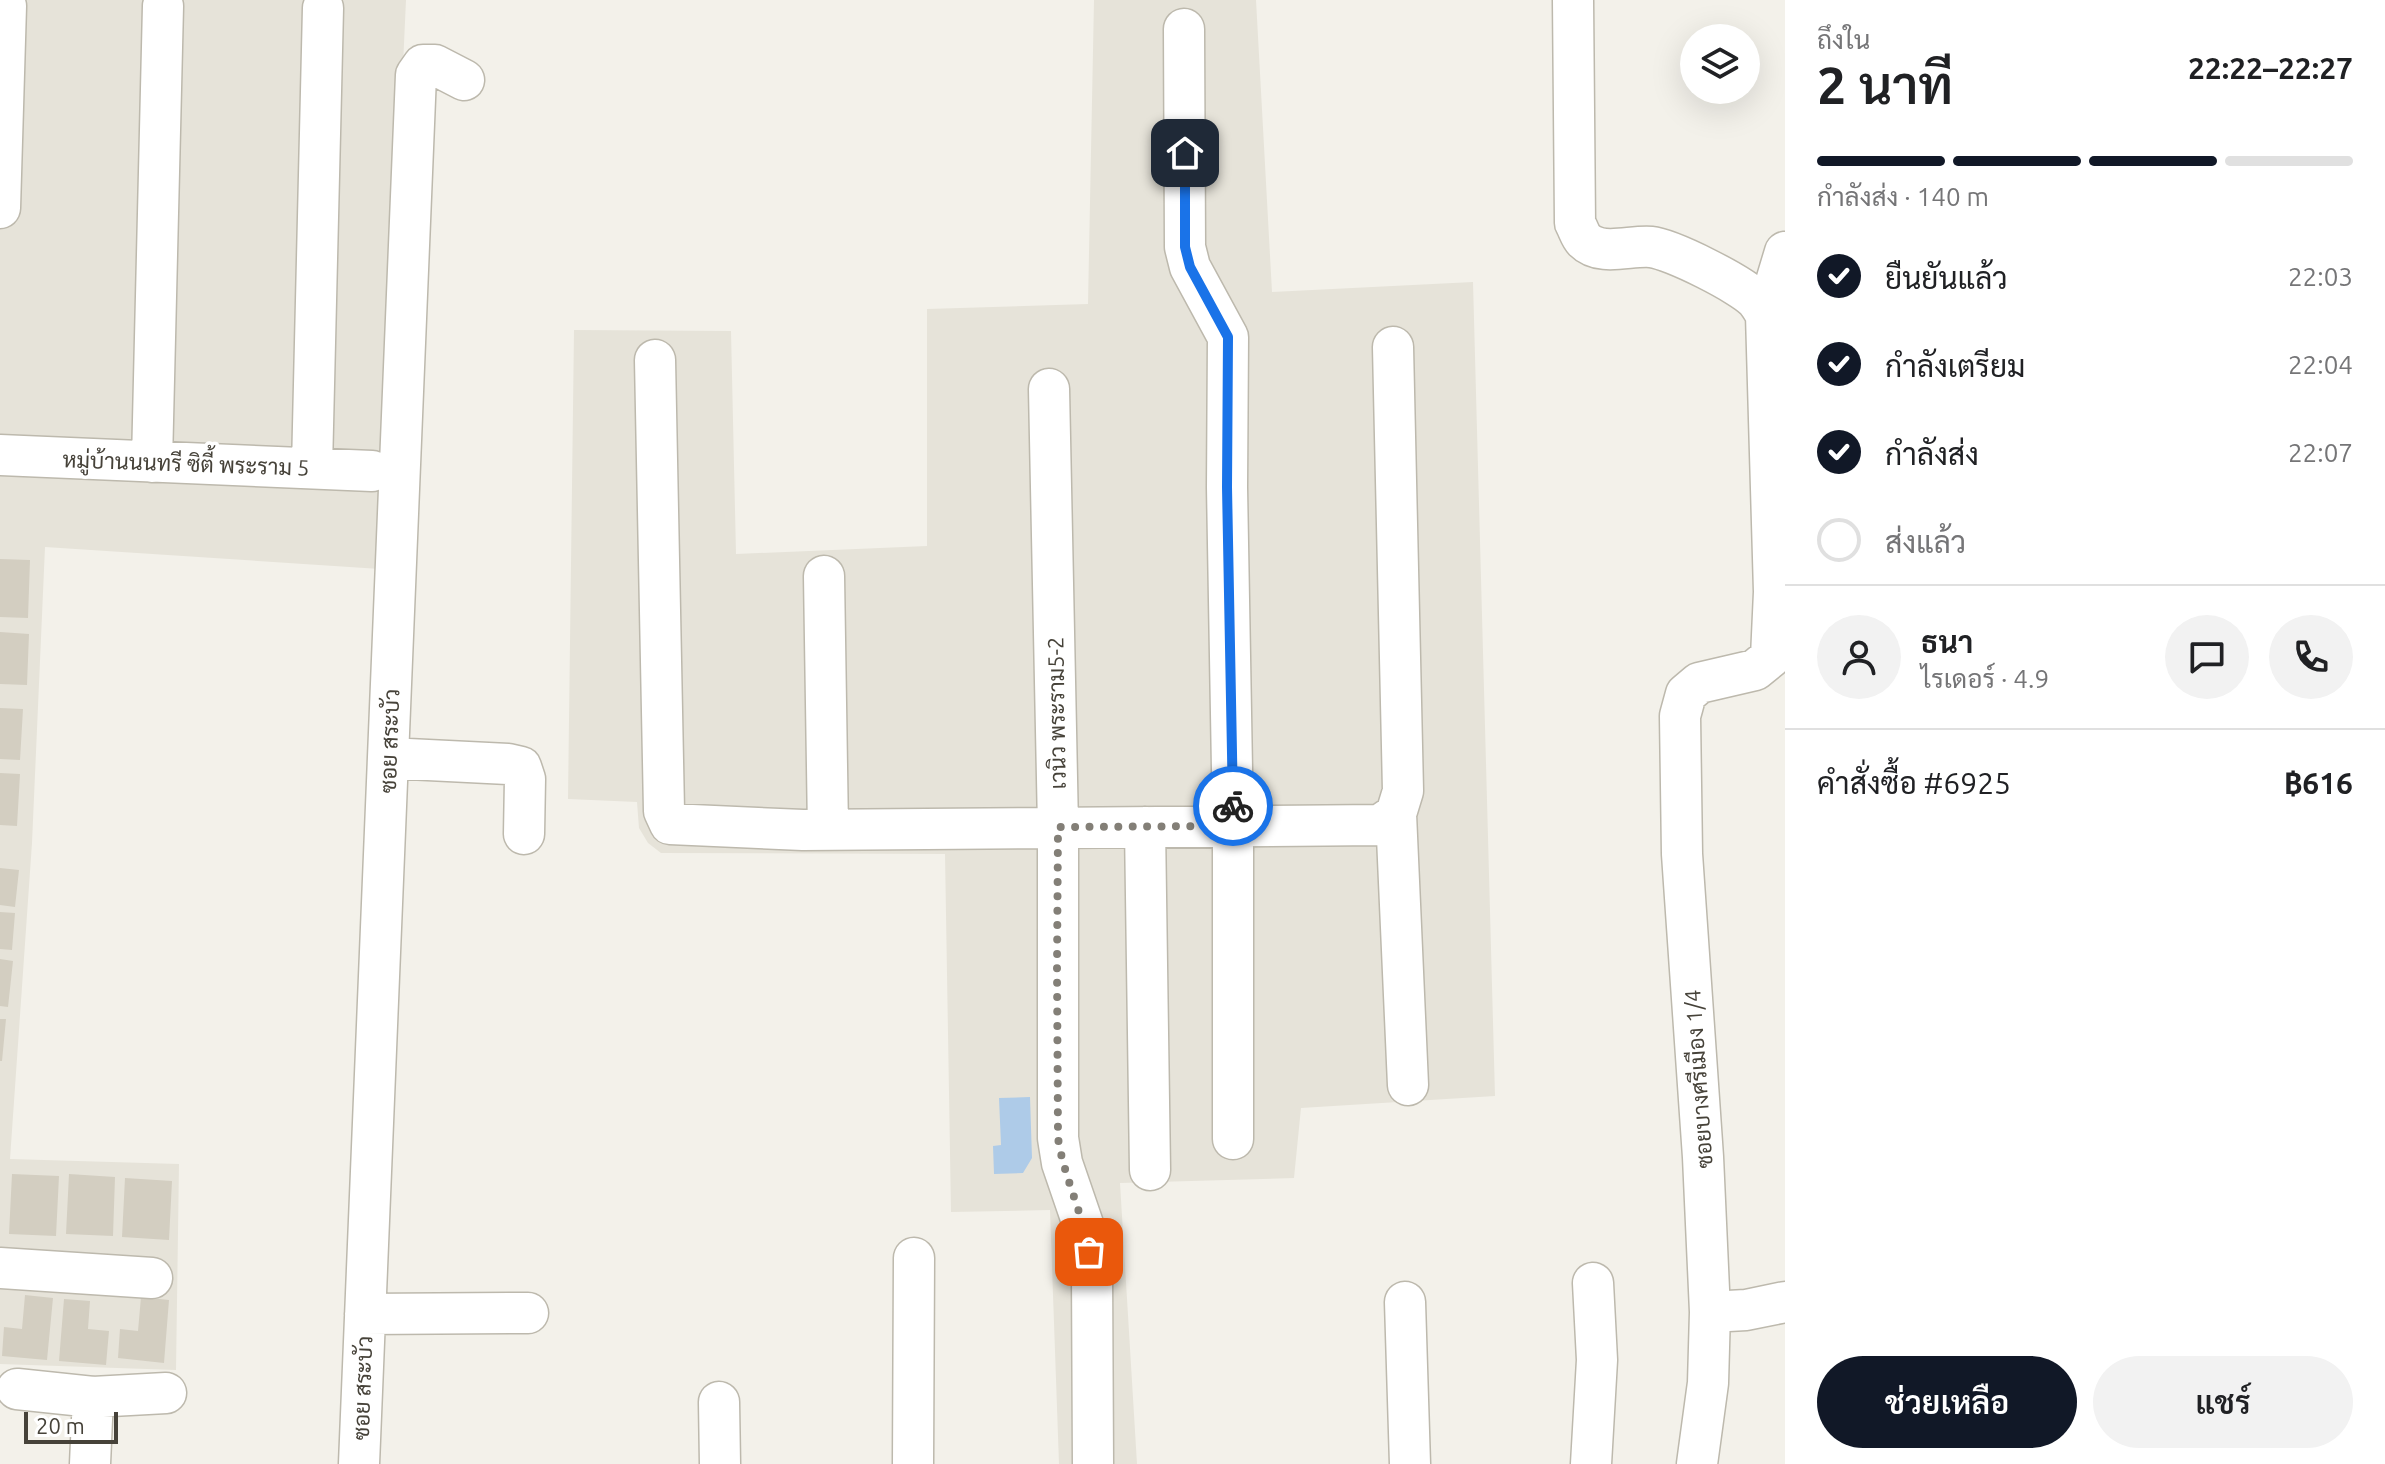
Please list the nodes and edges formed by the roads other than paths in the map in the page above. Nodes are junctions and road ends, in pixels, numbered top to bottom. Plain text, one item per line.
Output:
1 (1573, 0) edge
2 (6, 6) dead end
3 (163, 6) dead end
4 (323, 8) dead end
5 (1184, 29) dead end
6 (464, 80) dead end
7 (0, 208) edge
8 (1785, 252) edge
9 (1766, 315) junction
10 (1393, 347) dead end
11 (655, 360) dead end
12 (1049, 389) dead end
13 (0, 455) edge
14 (152, 462) junction
15 (312, 468) junction
16 (372, 471) dead end
17 (824, 576) dead end
18 (388, 758) junction
19 (1396, 814) junction
20 (1233, 826) junction
21 (1058, 827) junction
22 (1145, 827) junction
23 (828, 830) junction
24 (524, 834) dead end
25 (1408, 1085) dead end
26 (1233, 1139) dead end
27 (1150, 1170) dead end
28 (914, 1258) dead end
29 (0, 1268) edge
30 (152, 1278) dead end
31 (1593, 1283) dead end
32 (1405, 1302) dead end
33 (1785, 1302) edge
34 (1710, 1312) junction
35 (528, 1313) dead end
36 (365, 1314) junction
37 (17, 1389) dead end
38 (166, 1393) dead end
39 (93, 1397) junction
40 (719, 1402) dead end
41 (90, 1464) edge
42 (359, 1464) edge
43 (720, 1464) edge
44 (913, 1464) edge
45 (1093, 1464) edge
46 (1410, 1464) edge
47 (1591, 1464) edge
48 (1697, 1464) edge

1 - 9 street
2 - 7 street
3 - 14 street
4 - 15 street
5 - 20 street
6 - 18 street, ซอย สระบัว
8 - 9 street
9 - 34 street, ซอยบางศรีเมือง 1/4
10 - 19 street
11 - 23 street
12 - 21 street, เวนิว พระราม5-2
13 - 14 street, หมู่บ้านนนทรี ซิตี้ พระราม 5
14 - 15 street, หมู่บ้านนนทรี ซิตี้ พระราม 5
15 - 16 street, หมู่บ้านนนทรี ซิตี้ พระราม 5
17 - 23 street
18 - 24 street
18 - 36 street, ซอย สระบัว
19 - 20 street
19 - 25 street
20 - 22 street
20 - 26 street
21 - 22 street
21 - 23 street
21 - 45 street, เวนิว พระราม5-2
22 - 27 street
28 - 44 street
29 - 30 street
31 - 47 street
32 - 46 street
33 - 34 street
34 - 48 street, ซอยบางศรีเมือง 1/4
35 - 36 street
36 - 42 street, ซอย สระบัว
37 - 39 street
38 - 39 street
39 - 41 street
40 - 43 street

